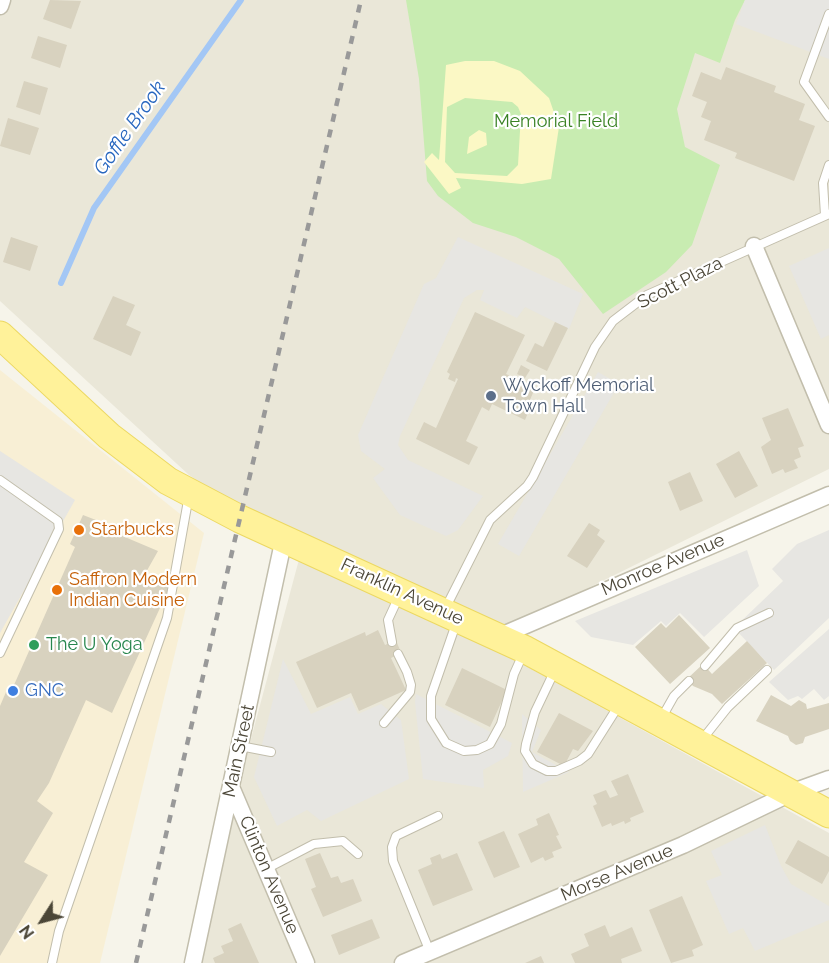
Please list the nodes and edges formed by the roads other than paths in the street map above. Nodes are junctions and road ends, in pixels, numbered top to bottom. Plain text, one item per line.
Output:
1 (2, 0) edge
2 (0, 6) edge
3 (829, 14) edge
4 (829, 117) edge
5 (829, 165) edge
6 (827, 215) edge
7 (754, 246) junction
8 (0, 335) edge
9 (829, 425) edge
10 (0, 480) edge
11 (189, 492) junction
12 (829, 495) edge
13 (284, 538) junction
14 (401, 592) junction
15 (769, 614) dead end
16 (451, 615) junction
17 (498, 637) junction
18 (392, 642) dead end
19 (526, 650) junction
20 (0, 653) edge
21 (398, 654) dead end
22 (557, 666) junction
23 (705, 666) dead end
24 (767, 670) dead end
25 (689, 681) dead end
26 (622, 702) junction
27 (659, 722) junction
28 (384, 723) dead end
29 (699, 743) junction
30 (240, 746) junction
31 (272, 752) dead end
32 (829, 779) edge
33 (231, 788) junction
34 (793, 792) junction
35 (829, 814) edge
36 (438, 816) dead end
37 (358, 854) dead end
38 (266, 869) junction
39 (430, 952) junction
40 (52, 963) edge
41 (193, 963) edge
42 (306, 963) edge
43 (403, 963) edge

1 - 2 street
3 - 4 lane
5 - 6 lane
6 - 7 lane, Scott Plaza
7 - 9 street
7 - 16 lane, Scott Plaza
8 - 11 main road, Franklin Avenue
10 - 20 lane
11 - 13 main road, Franklin Avenue
11 - 40 lane
12 - 17 street, Monroe Avenue
13 - 14 main road, Franklin Avenue
13 - 30 street, Main Street
14 - 16 main road, Franklin Avenue
14 - 18 lane
15 - 23 lane
16 - 17 main road, Franklin Avenue
16 - 19 lane, Scott Plaza
17 - 19 main road, Franklin Avenue
19 - 22 main road, Franklin Avenue
21 - 28 lane
22 - 26 main road, Franklin Avenue
22 - 26 lane
24 - 29 lane
25 - 27 lane
26 - 27 main road, Franklin Avenue
27 - 29 main road, Franklin Avenue
29 - 34 main road, Franklin Avenue
30 - 31 lane
30 - 33 street, Main Street
32 - 34 street, Morse Avenue
33 - 38 street, Clinton Avenue
33 - 41 street, Main Street
34 - 35 main road, Franklin Avenue
34 - 39 street, Morse Avenue
36 - 39 lane
37 - 38 lane
38 - 42 street, Clinton Avenue
39 - 43 street, Morse Avenue

